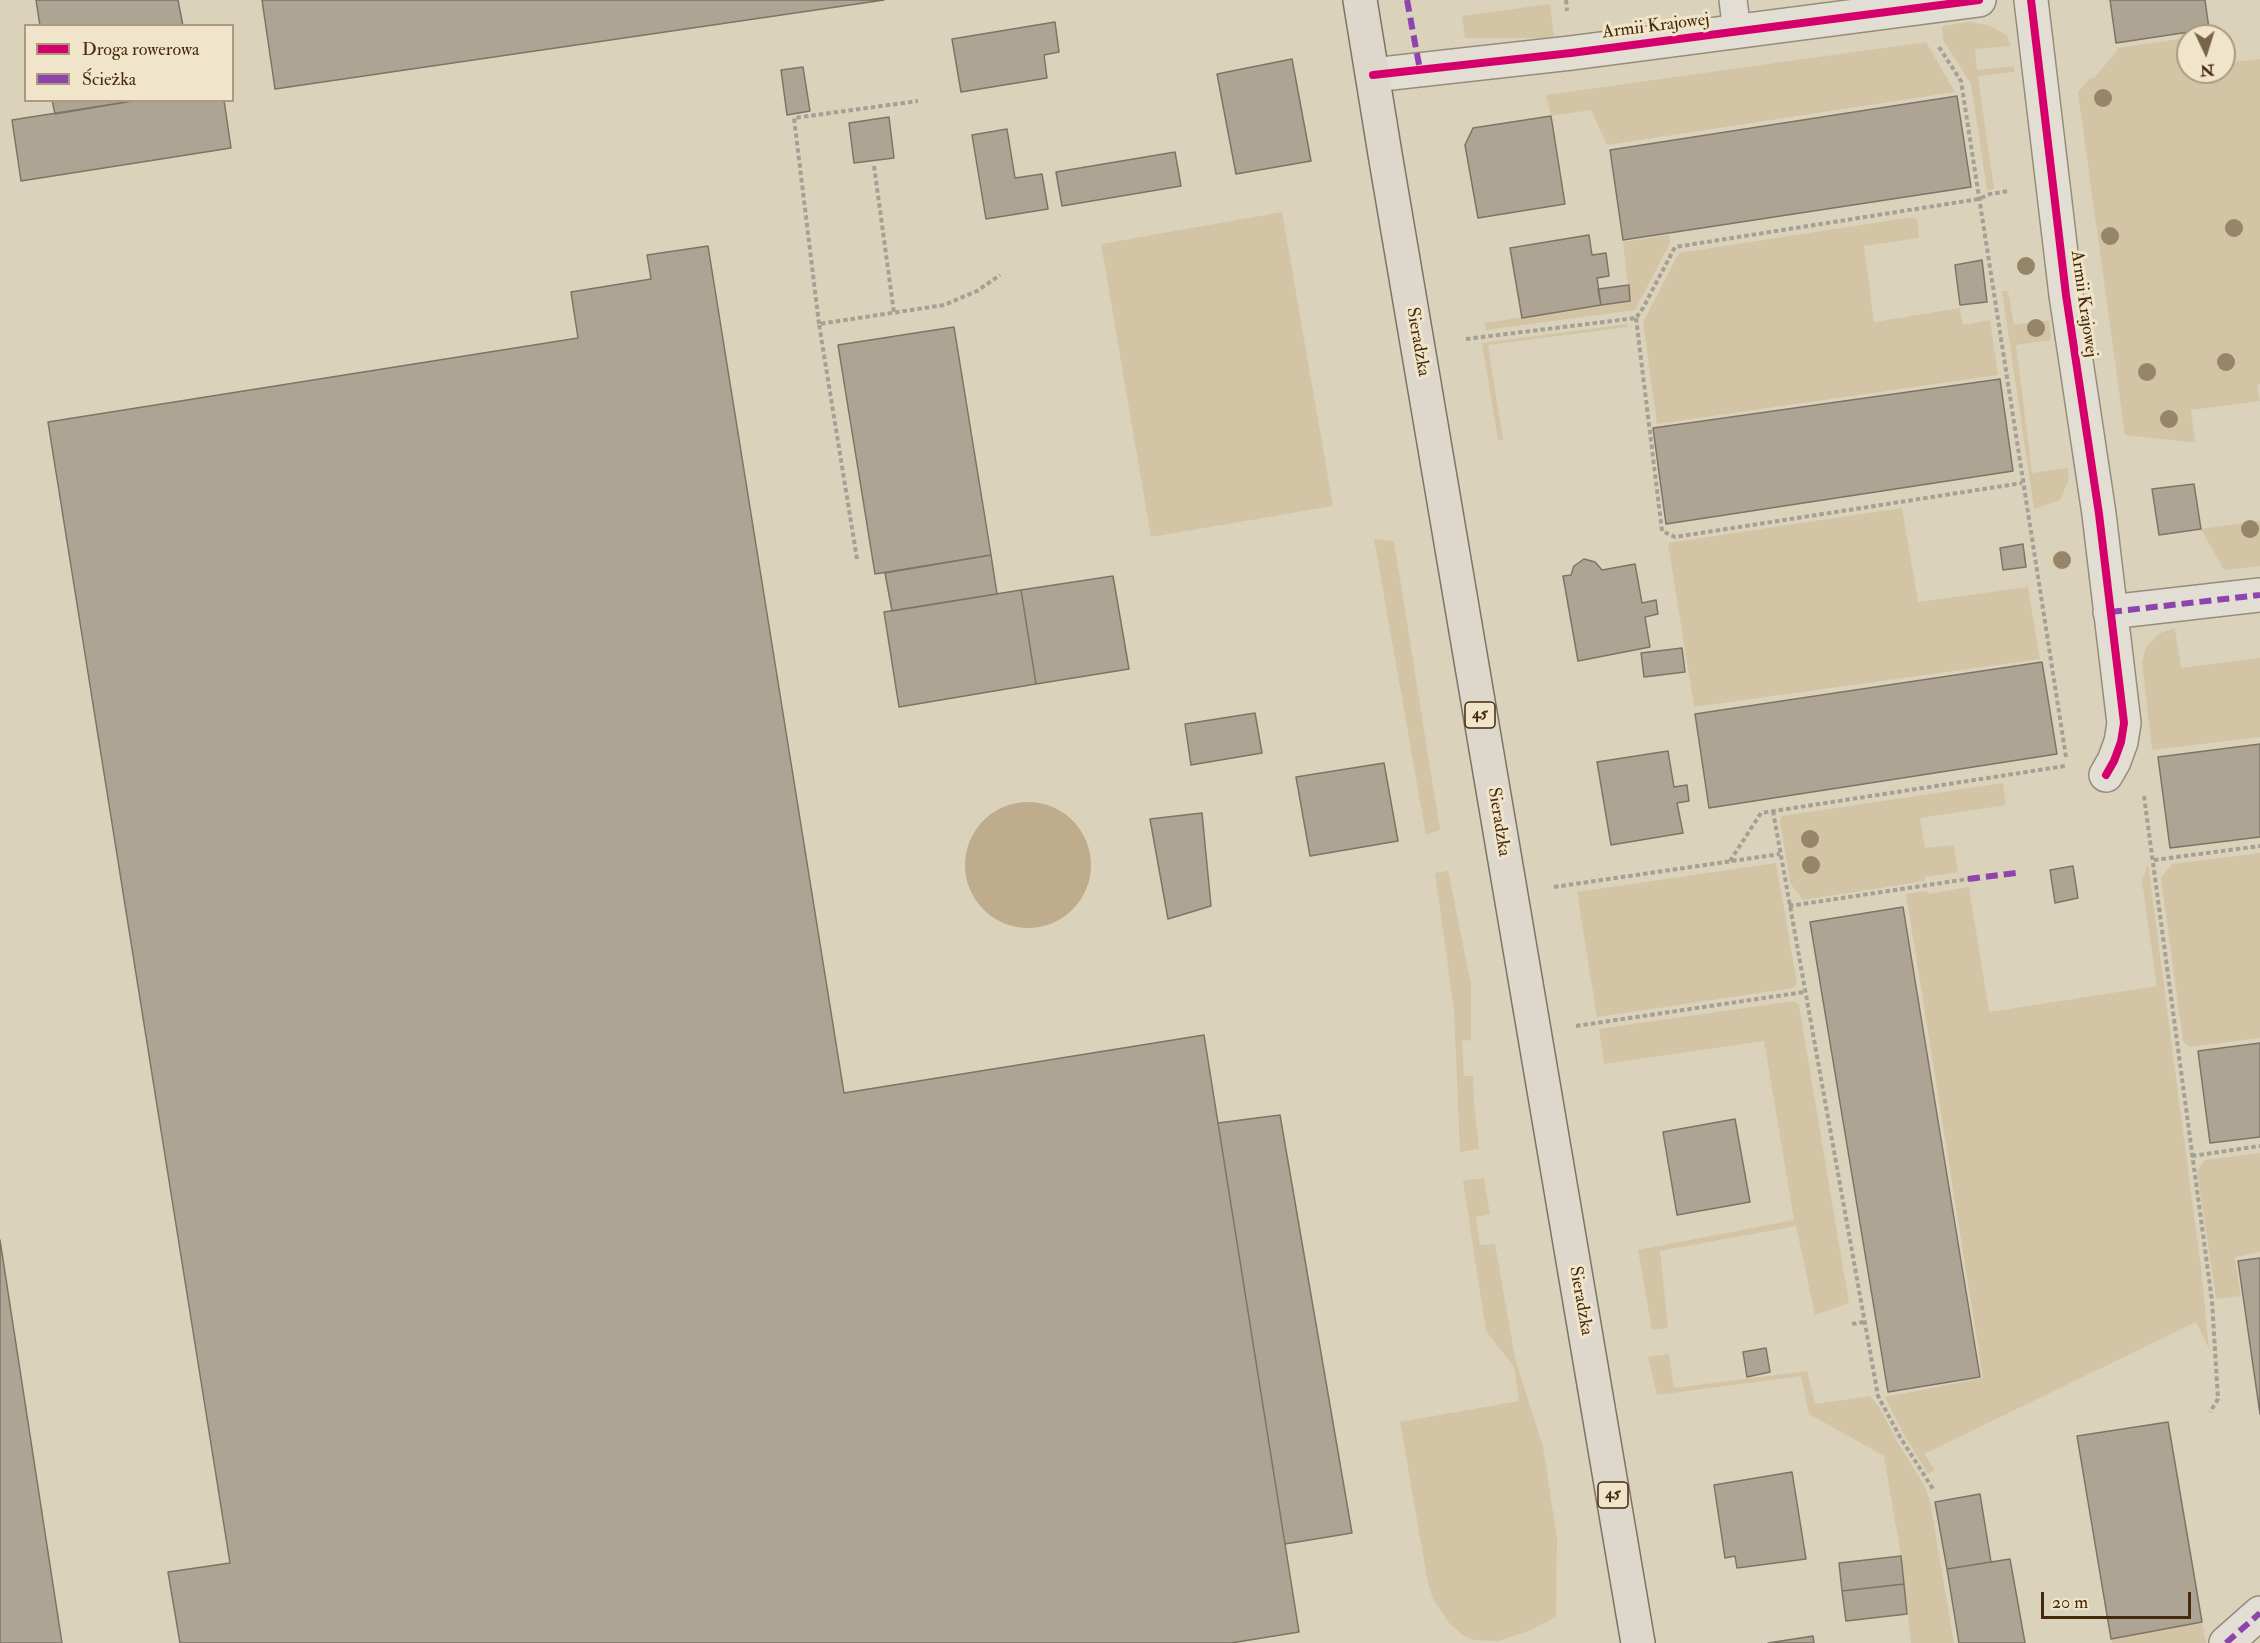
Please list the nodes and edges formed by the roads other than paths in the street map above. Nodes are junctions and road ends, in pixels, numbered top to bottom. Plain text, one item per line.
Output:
1 (1360, 0) edge
2 (1978, 0) edge
3 (2031, 0) edge
4 (1735, 16) edge
5 (1373, 75) junction
6 (2260, 595) edge
7 (2110, 612) junction
8 (2110, 768) road end
9 (2260, 1613) edge
10 (1638, 1643) edge
11 (2226, 1643) edge

1 - 5 main road, Sieradzka / 45
2 - 4 street, Armii Krajowej
3 - 7 street, Armii Krajowej
4 - 5 street, Armii Krajowej
5 - 10 main road, Sieradzka / 45
6 - 7 street
7 - 8 street, Armii Krajowej
9 - 11 street

